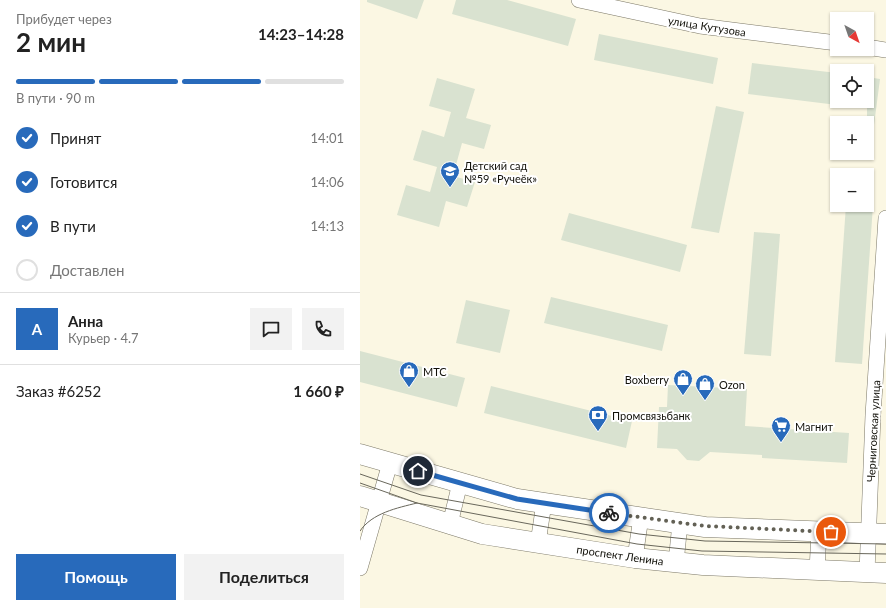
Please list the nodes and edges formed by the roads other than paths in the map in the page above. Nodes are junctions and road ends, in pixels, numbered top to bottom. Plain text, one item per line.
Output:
1 (579, 0) edge
2 (830, 43) edge
3 (874, 48) edge
4 (886, 50) edge
5 (886, 218) edge
6 (360, 454) edge
7 (390, 464) junction
8 (460, 483) junction
9 (360, 496) edge
10 (379, 502) junction
11 (544, 503) junction
12 (641, 517) junction
13 (680, 523) junction
14 (450, 524) junction
15 (819, 531) junction
16 (877, 533) edge
17 (538, 543) junction
18 (635, 558) junction
19 (676, 563) junction
20 (360, 568) edge
21 (817, 571) junction
22 (876, 573) edge

1 - 2 street, улица Кутузова
3 - 4 street
5 - 16 street, Черниговская улица
6 - 7 main road
7 - 8 main road
7 - 10 street
8 - 11 main road
8 - 14 street
9 - 10 main road, проспект Ленина
10 - 14 main road, проспект Ленина
10 - 20 street
11 - 12 main road
11 - 17 street
12 - 13 main road
12 - 18 street
13 - 15 main road
13 - 19 street
14 - 17 main road, проспект Ленина
15 - 16 main road
15 - 21 street
16 - 22 street, Черниговская улица
17 - 18 main road, проспект Ленина
18 - 19 main road, проспект Ленина
19 - 21 main road, проспект Ленина
21 - 22 main road, проспект Ленина

